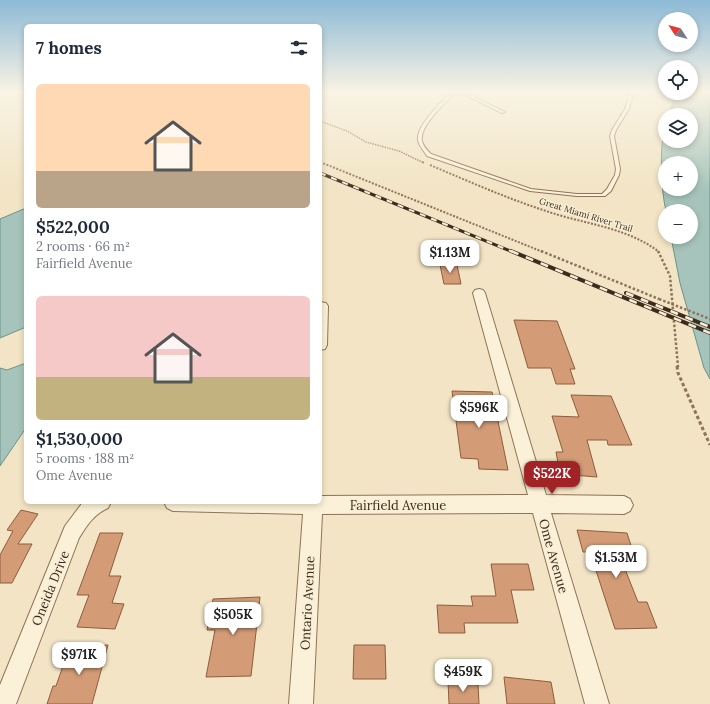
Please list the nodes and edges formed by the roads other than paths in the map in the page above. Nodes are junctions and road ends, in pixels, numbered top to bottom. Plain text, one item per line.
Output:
1 (426, 125) edge
2 (617, 125) edge
3 (480, 293) dead end
4 (96, 504) edge
5 (313, 504) edge
6 (539, 504) junction
7 (624, 505) dead end
8 (4, 704) edge
9 (301, 704) edge
10 (597, 704) edge

1 - 2 lane
3 - 6 street, Ome Avenue
4 - 8 street, Oneida Drive
5 - 6 street, Fairfield Avenue
5 - 9 street, Ontario Avenue
6 - 7 street, Fairfield Avenue
6 - 10 street, Ome Avenue

